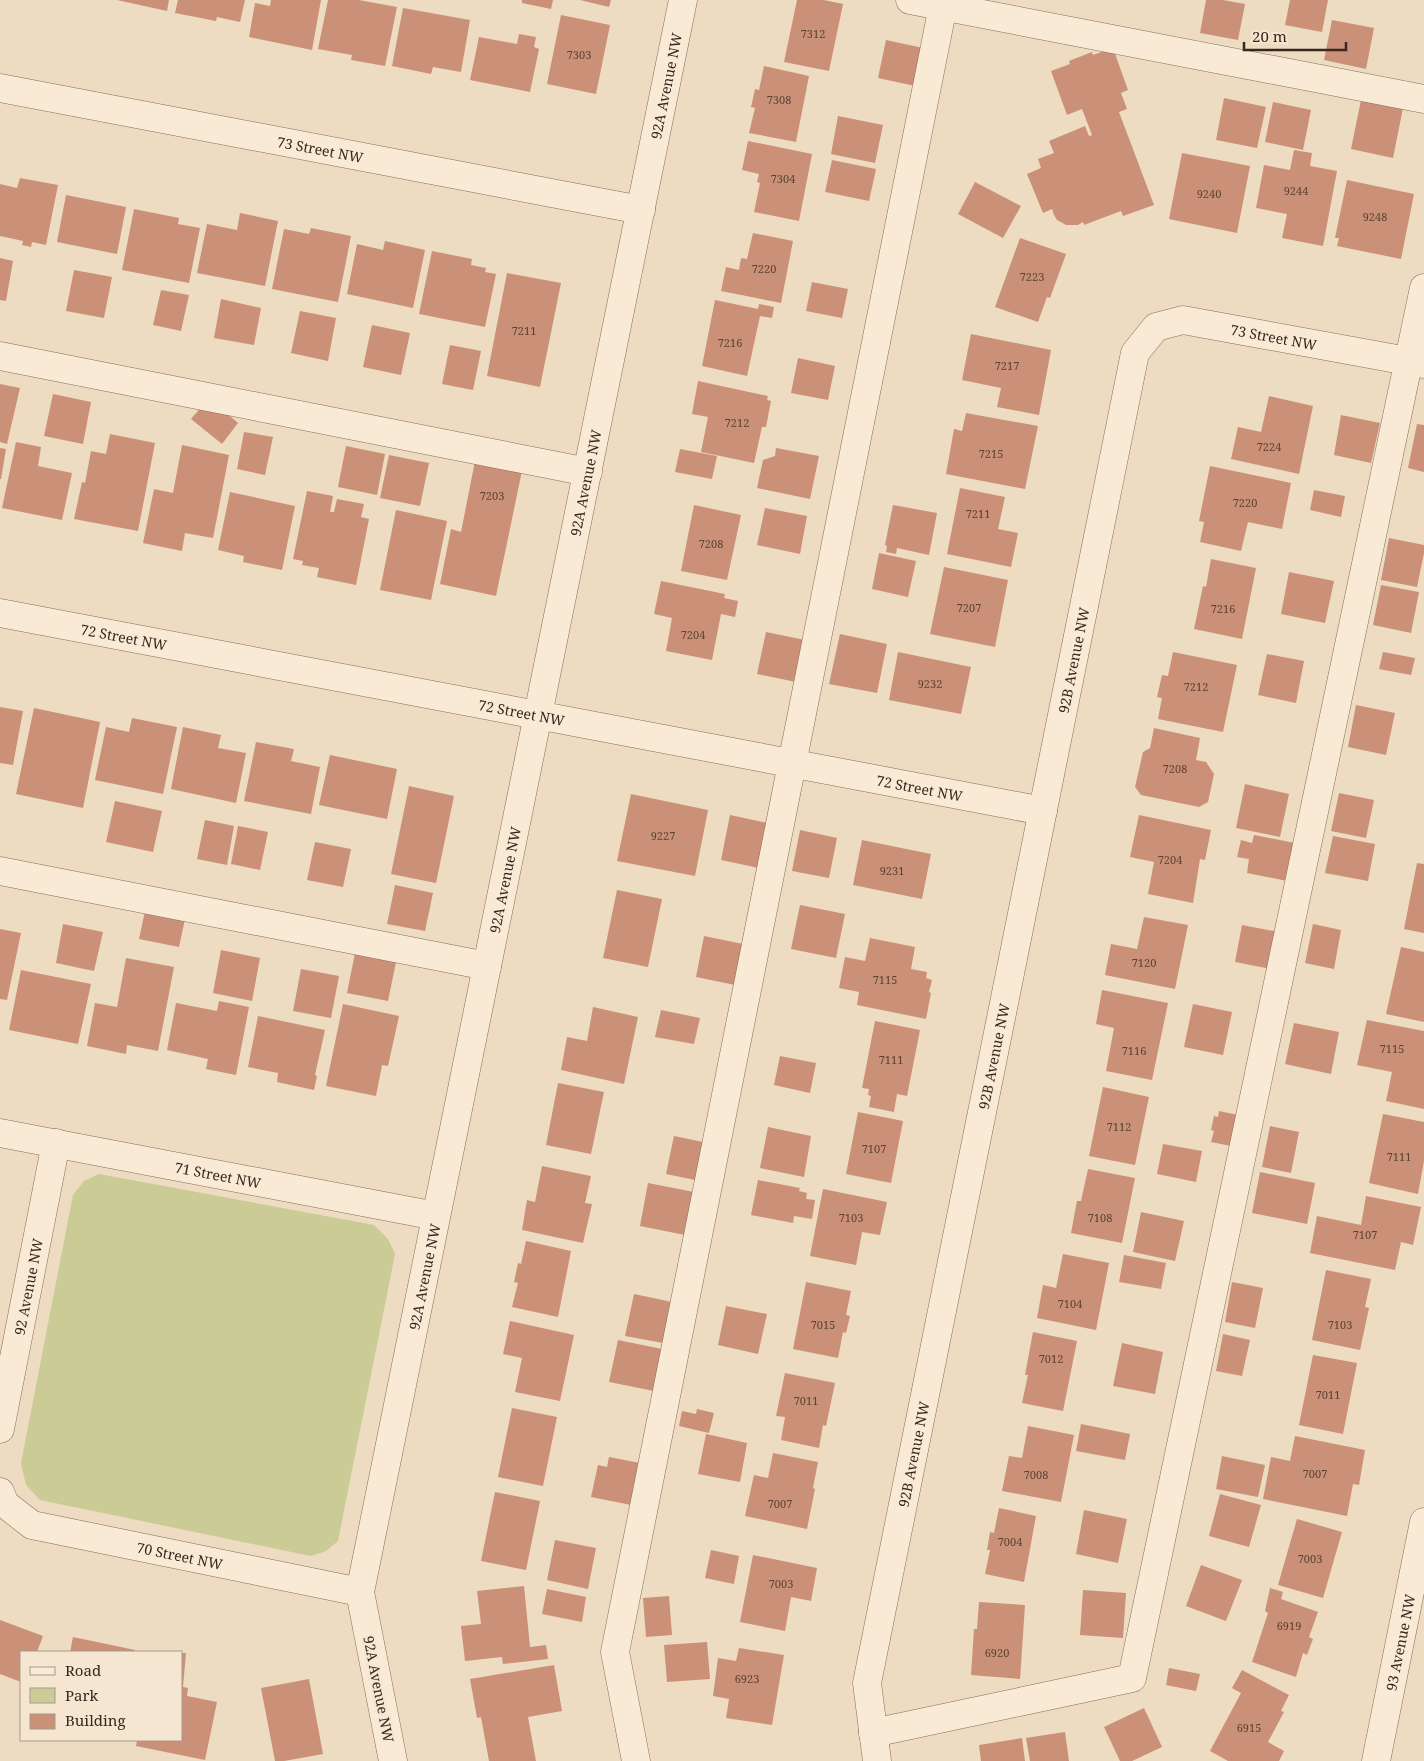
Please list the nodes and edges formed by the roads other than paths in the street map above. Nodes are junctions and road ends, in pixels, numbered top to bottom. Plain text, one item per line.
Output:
1 (684, 0) edge
2 (910, 0) edge
3 (942, 6) junction
4 (0, 88) edge
5 (1424, 98) edge
6 (641, 210) junction
7 (1424, 288) edge
8 (1135, 353) joint
9 (0, 356) edge
10 (1416, 362) edge
11 (588, 472) junction
12 (0, 613) edge
13 (538, 715) junction
14 (792, 763) junction
15 (1043, 811) junction
16 (0, 871) edge
17 (487, 966) junction
18 (0, 1133) edge
19 (56, 1143) junction
20 (436, 1216) junction
21 (0, 1429) edge
22 (3, 1498) edge
23 (1424, 1522) edge
24 (360, 1592) junction
25 (873, 1733) junction
26 (393, 1761) edge
27 (636, 1761) edge
28 (877, 1761) edge
29 (1376, 1761) edge

1 - 6 street, 92A Avenue NW
2 - 3 street
3 - 5 street
3 - 14 street
4 - 6 street, 73 Street NW
6 - 11 street, 92A Avenue NW
7 - 10 street
8 - 10 street, 73 Street NW
8 - 15 street, 92B Avenue NW
9 - 11 street
10 - 25 street
11 - 13 street, 92A Avenue NW
12 - 13 street, 72 Street NW
13 - 14 street, 72 Street NW
13 - 17 street, 92A Avenue NW
14 - 15 street, 72 Street NW
14 - 27 street
15 - 25 street, 92B Avenue NW
16 - 17 street
17 - 20 street, 92A Avenue NW
18 - 19 street, 71 Street NW
19 - 20 street, 71 Street NW
19 - 21 street, 92 Avenue NW
20 - 24 street, 92A Avenue NW
22 - 24 street, 70 Street NW
23 - 29 street, 93 Avenue NW
24 - 26 street, 92A Avenue NW
25 - 28 street, 92B Avenue NW

